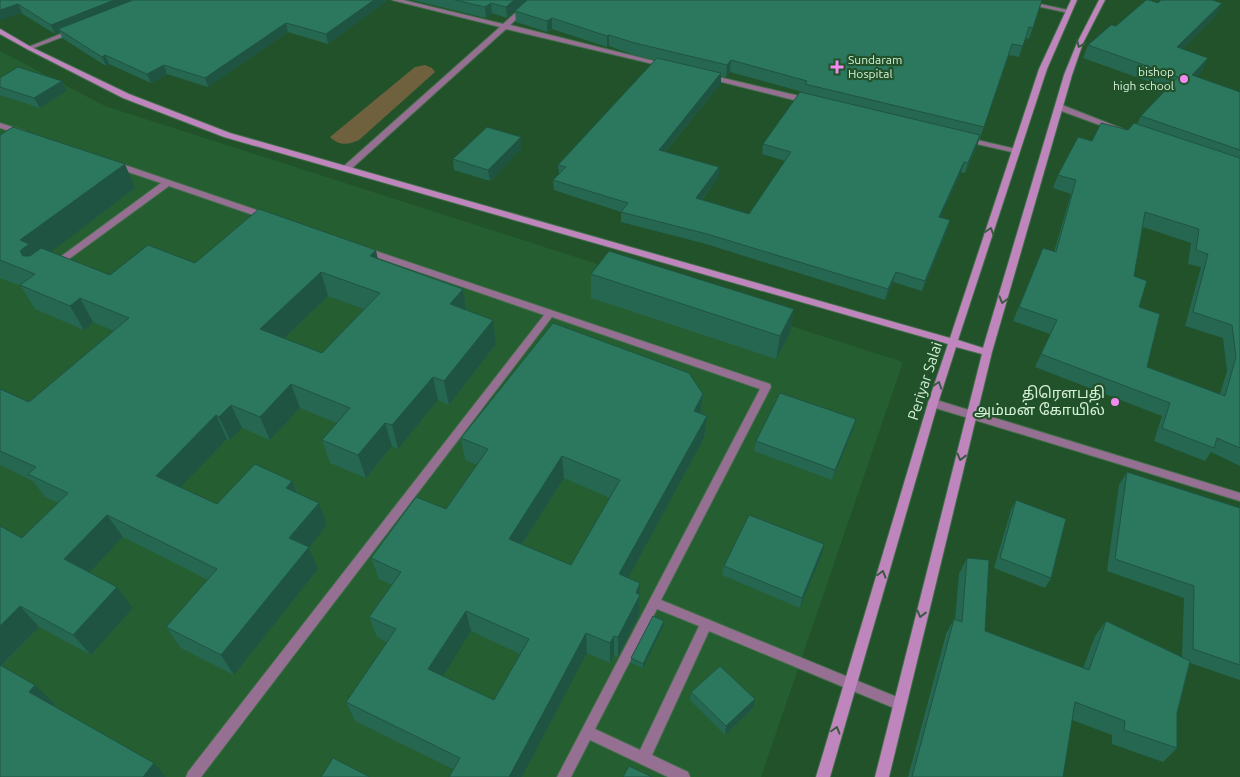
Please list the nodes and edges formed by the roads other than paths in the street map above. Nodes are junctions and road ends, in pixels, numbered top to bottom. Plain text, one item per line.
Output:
1 (395, 0) edge
2 (534, 0) edge
3 (1012, 0) edge
4 (1074, 0) edge
5 (1102, 0) edge
6 (1069, 11) junction
7 (505, 26) junction
8 (81, 28) edge
9 (0, 31) edge
10 (29, 48) junction
11 (679, 68) edge
12 (698, 73) edge
13 (814, 102) edge
14 (1059, 107) junction
15 (0, 125) edge
16 (1131, 133) edge
17 (28, 135) edge
18 (958, 137) edge
19 (1016, 151) junction
20 (102, 160) edge
21 (347, 168) junction
22 (167, 183) junction
23 (279, 221) edge
24 (354, 246) edge
25 (48, 270) edge
26 (550, 313) junction
27 (953, 341) junction
28 (987, 352) junction
29 (932, 403) junction
30 (972, 414) junction
31 (1240, 497) edge
32 (654, 602) junction
33 (706, 624) junction
34 (850, 683) junction
35 (899, 704) junction
36 (587, 732) junction
37 (644, 759) junction
38 (193, 777) edge
39 (564, 777) edge
40 (683, 777) edge
41 (822, 777) edge
42 (882, 777) edge

1 - 7 street
2 - 7 street
3 - 6 street
4 - 6 main road, Periyar Salai
5 -> 14 main road
6 - 19 main road, Periyar Salai
7 - 11 street
7 - 21 street
8 - 10 street
9 - 10 main road
10 - 21 main road
12 - 13 street
14 - 16 street
14 -> 28 main road
15 - 17 street
18 - 19 street
27 -> 19 main road, Periyar Salai
20 - 22 street
21 - 27 main road
22 - 23 street
22 - 25 street
24 - 26 street
26 - 32 street
26 - 38 street
27 - 28 main road
29 -> 27 main road, Periyar Salai
28 - 30 main road
29 - 30 street
34 -> 29 main road, Periyar Salai
30 - 31 street
30 -> 35 main road
32 - 33 street
32 - 36 street
33 - 34 street
33 - 37 street
34 - 35 street
41 -> 34 main road, Periyar Salai
35 - 42 main road
36 - 37 street
36 - 39 street
37 - 40 street

